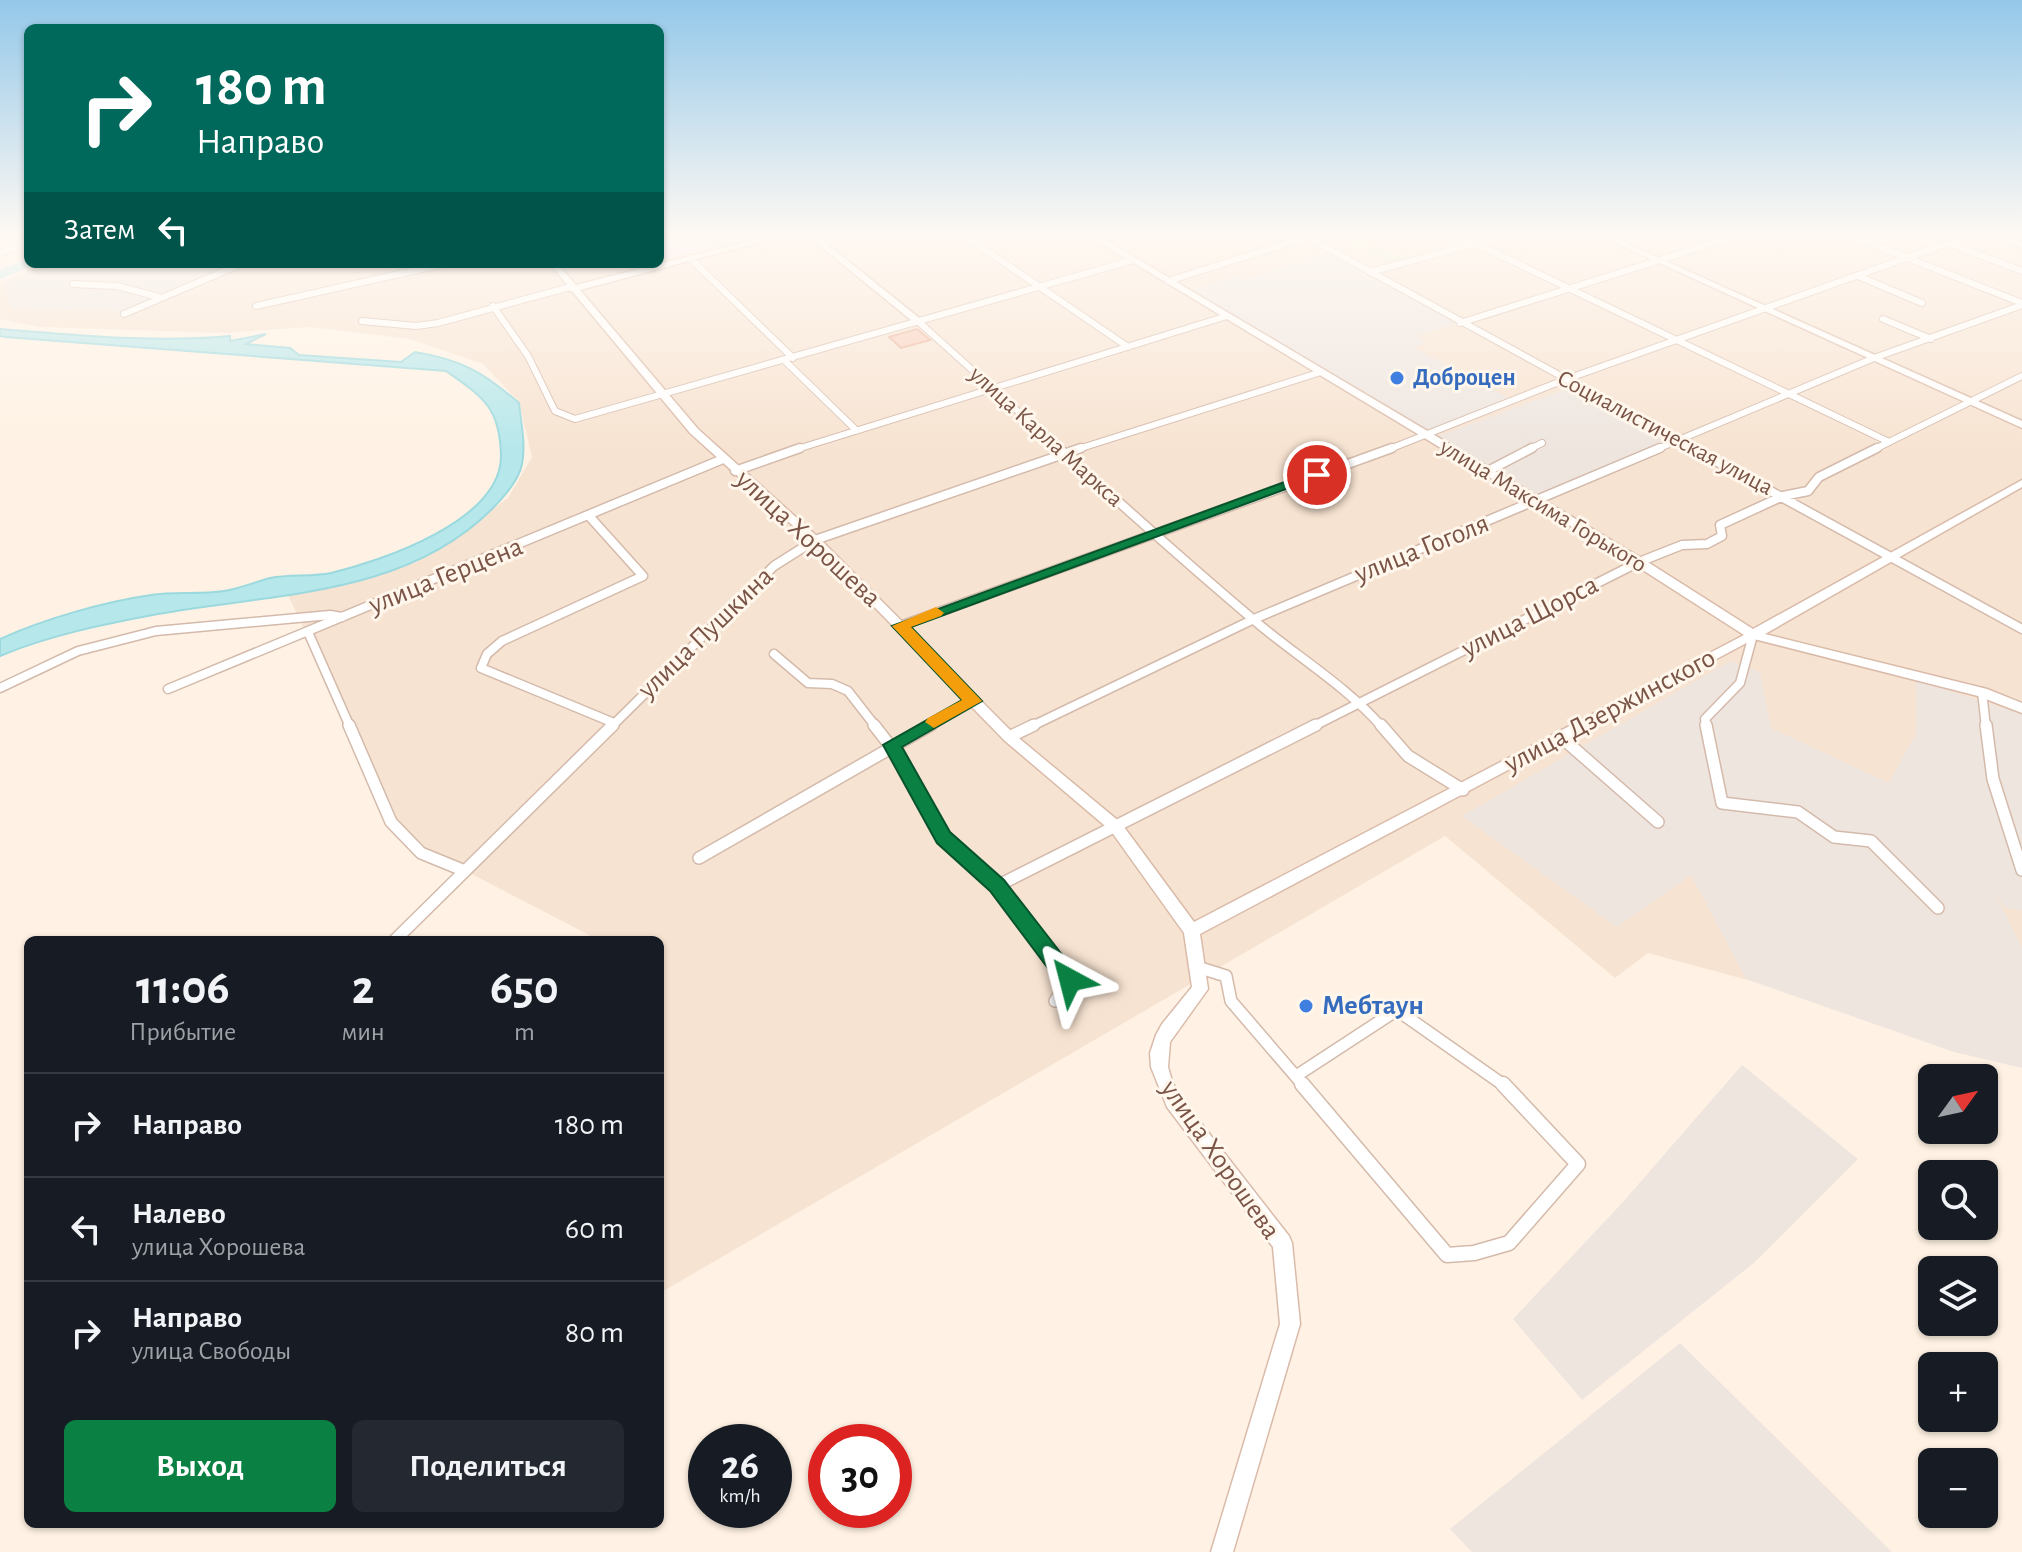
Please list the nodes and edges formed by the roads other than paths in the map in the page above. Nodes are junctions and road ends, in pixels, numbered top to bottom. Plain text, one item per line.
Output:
1 (135, 308) edge
2 (488, 308) edge
3 (495, 308) edge
4 (588, 308) edge
5 (742, 308) edge
6 (902, 308) edge
7 (967, 308) edge
8 (1072, 308) edge
9 (1214, 308) edge
10 (1434, 308) edge
11 (1507, 308) edge
12 (1608, 308) edge
13 (2010, 308) edge
14 (1767, 309) joint
15 (124, 314) dead end
16 (1227, 316) junction
17 (1883, 319) dead end
18 (362, 321) dead end
19 (920, 323) junction
20 (1460, 323) junction
21 (1931, 339) junction
22 (1676, 342) junction
23 (1128, 347) junction
24 (793, 358) junction
25 (1874, 358) junction
26 (784, 360) junction
27 (1321, 372) junction
28 (2022, 376) edge
29 (1564, 380) junction
30 (994, 389) junction
31 (1789, 394) junction
32 (661, 395) junction
33 (1969, 401) junction
34 (2022, 425) edge
35 (855, 429) junction
36 (1426, 436) junction
37 (1683, 440) junction
38 (1889, 442) junction
39 (1542, 443) dead end
40 (1063, 454) junction
41 (723, 459) junction
42 (735, 471) junction
43 (1486, 472) junction
44 (2022, 483) edge
45 (1783, 496) junction
46 (1536, 502) junction
47 (590, 517) junction
48 (1153, 533) junction
49 (815, 540) junction
50 (1891, 556) junction
51 (1639, 562) junction
52 (344, 618) junction
53 (1254, 619) junction
54 (900, 626) junction
55 (2022, 629) edge
56 (308, 632) junction
57 (1753, 635) junction
58 (774, 654) dead end
59 (0, 688) edge
60 (168, 689) dead end
61 (1982, 692) junction
62 (973, 701) junction
63 (1361, 703) junction
64 (2022, 708) edge
65 (614, 723) junction
66 (1009, 737) junction
67 (1561, 737) junction
68 (892, 745) junction
69 (1463, 790) junction
70 (1658, 822) dead end
71 (1116, 827) junction
72 (699, 858) dead end
73 (2022, 870) edge
74 (465, 871) junction
75 (997, 886) junction
76 (1938, 908) dead end
77 (1192, 931) junction
78 (399, 936) edge
79 (1197, 967) junction
80 (1055, 1001) dead end
81 (1296, 1076) junction
82 (1222, 1552) edge

1 - 15 street
2 - 18 street
3 - 32 street
4 - 32 street, улица Хорошева
5 - 24 street
6 - 19 street, улица Карла Маркса
7 - 19 street
8 - 23 street
9 - 16 street, улица Максима Горького
10 - 20 street, Социалистическая улица
11 - 20 street
12 - 22 street
13 - 21 street, улица Гоголя
14 - 22 street
14 - 25 street
16 - 23 street
16 - 27 street, улица Максима Горького
17 - 21 street
19 - 24 street
19 - 30 street, улица Карла Маркса
20 - 29 street, Социалистическая улица
21 - 25 street, улица Гоголя
22 - 29 street
22 - 31 street
23 - 30 street
24 - 26 street
25 - 31 street, улица Гоголя
25 - 33 street
26 - 32 street
26 - 35 street
27 - 36 street, улица Максима Горького
27 - 40 street, улица Пушкина
28 - 33 street, улица Щорса
29 - 36 street
29 - 37 street, Социалистическая улица
30 - 35 street
30 - 40 street, улица Карла Маркса
31 - 37 street, улица Гоголя
31 - 38 street
32 - 41 street, улица Хорошева
33 - 34 street
33 - 38 street, улица Щорса
35 - 42 street
36 - 43 street, улица Максима Горького
36 - 48 street
37 - 45 street, Социалистическая улица
37 - 46 street, улица Гоголя
38 - 45 street, улица Щорса
39 - 43 street
40 - 48 street, улица Карла Маркса
40 - 49 street, улица Пушкина
41 - 42 street, улица Хорошева
41 - 47 street, улица Герцена
42 - 49 street, улица Хорошева
43 - 46 street, улица Максима Горького
44 - 50 street, улица Дзержинского
45 - 50 street, Социалистическая улица
45 - 51 street, улица Щорса
46 - 51 street, улица Максима Горького
46 - 53 street, улица Гоголя
47 - 52 street, улица Герцена
47 - 65 street
48 - 53 street, улица Карла Маркса
48 - 54 street
49 - 54 street, улица Хорошева
49 - 65 street, улица Пушкина
50 - 55 street, Социалистическая улица
50 - 57 street, улица Дзержинского
51 - 57 street, улица Максима Горького
51 - 63 street, улица Щорса
52 - 56 street, улица Герцена
52 - 59 street
53 - 63 street, улица Карла Маркса
53 - 66 street, улица Гоголя
54 - 62 street, улица Хорошева
56 - 60 street, улица Герцена
56 - 74 street
57 - 61 street, улица Максима Горького
57 - 67 street, улица Дзержинского
57 - 76 street
58 - 68 street
61 - 64 street, улица Максима Горького
61 - 73 street
62 - 66 street, улица Хорошева
62 - 68 street
63 - 69 street, улица Карла Маркса
63 - 71 street, улица Щорса
65 - 74 street, улица Пушкина
66 - 71 street, улица Хорошева
67 - 69 street, улица Дзержинского
67 - 70 street
68 - 72 street
68 - 75 street
69 - 77 street, улица Дзержинского
71 - 75 street, улица Щорса
71 - 77 street, улица Хорошева
74 - 78 street, улица Пушкина
75 - 80 street
77 - 79 street, улица Хорошева
79 - 81 street
79 - 82 street, улица Хорошева
81 - 81 street

